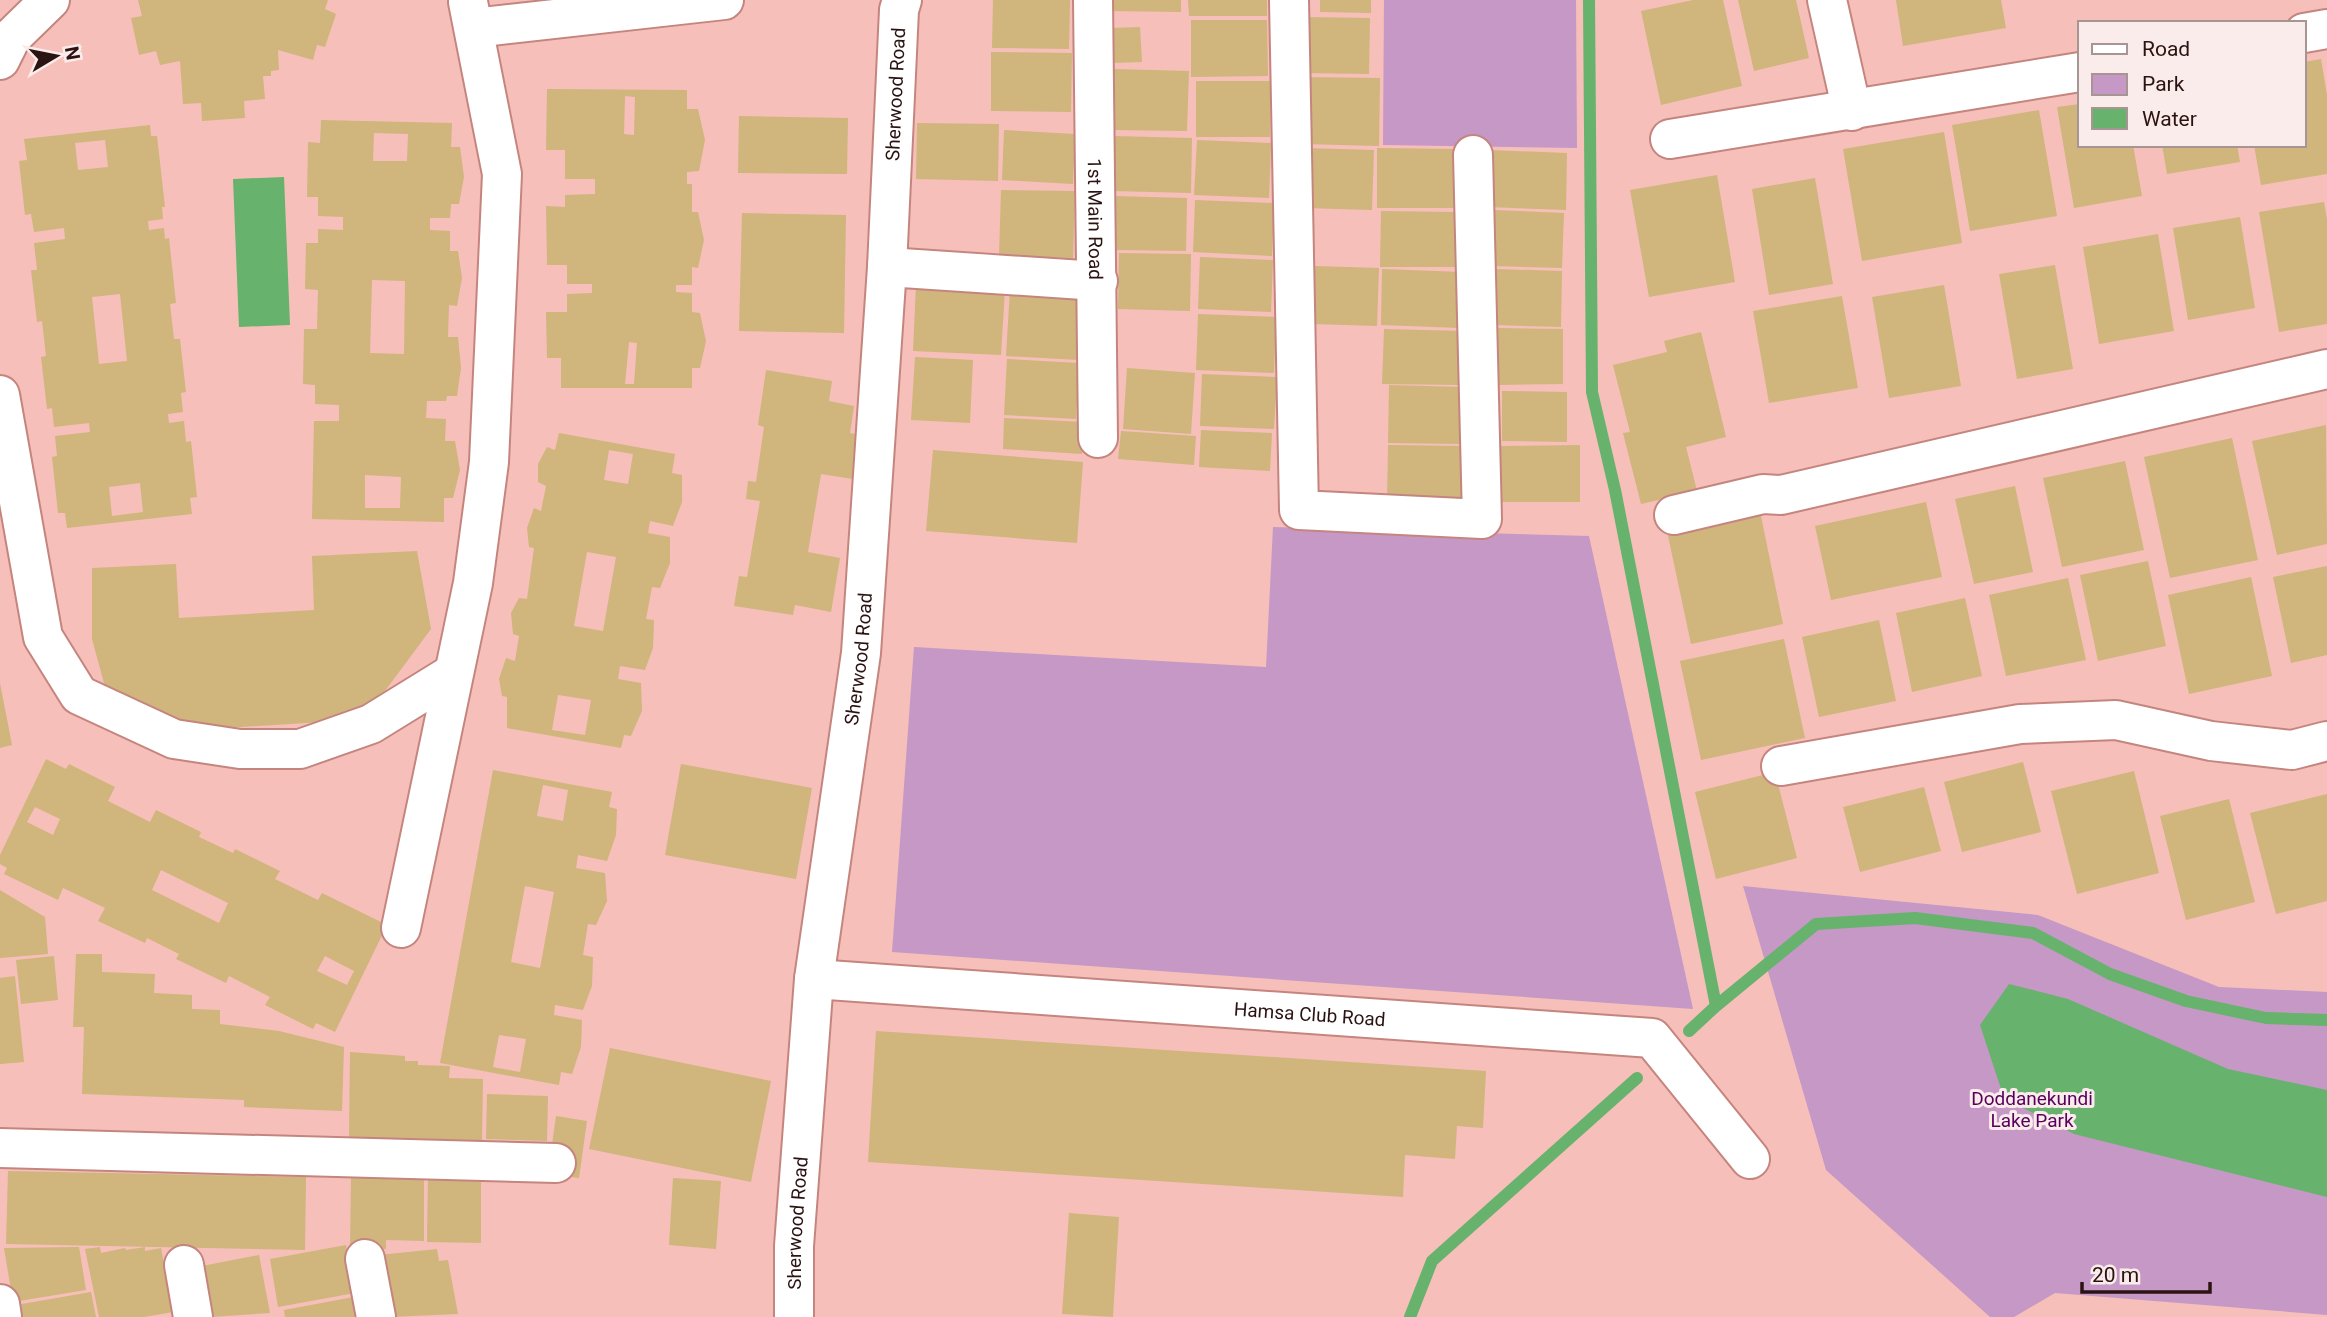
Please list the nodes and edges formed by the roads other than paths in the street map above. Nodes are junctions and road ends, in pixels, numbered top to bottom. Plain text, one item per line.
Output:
1 (50, 0) edge
2 (724, 0) edge
3 (1093, 0) edge
4 (1289, 0) edge
5 (1827, 0) edge
6 (892, 3) edge
7 (472, 7) edge
8 (2327, 29) edge
9 (2306, 33) edge
10 (0, 60) edge
11 (2078, 72) edge
12 (1852, 111) junction
13 (1670, 139) dead end
14 (1473, 155) dead end
15 (887, 267) junction
16 (1098, 281) junction
17 (2327, 369) edge
18 (0, 395) edge
19 (1098, 438) dead end
20 (1674, 515) dead end
21 (452, 674) junction
22 (2327, 741) edge
23 (1781, 766) dead end
24 (401, 928) dead end
25 (814, 979) junction
26 (0, 1148) edge
27 (1750, 1159) dead end
28 (556, 1163) dead end
29 (365, 1259) dead end
30 (184, 1265) dead end
31 (0, 1304) edge
32 (2, 1317) edge
33 (193, 1317) edge
34 (376, 1317) edge
35 (794, 1317) edge

1 - 10 street
2 - 7 street
3 - 16 street, 1st Main Road
4 - 14 street
5 - 12 street
6 - 15 street, Sherwood Road
7 - 21 street
8 - 9 street
11 - 12 street
12 - 13 street
15 - 16 street
15 - 25 street, Sherwood Road
16 - 19 street, 1st Main Road
17 - 20 street
18 - 21 street
21 - 24 street
22 - 23 street
25 - 27 street, Hamsa Club Road
25 - 35 street, Sherwood Road
26 - 28 street
29 - 34 street
30 - 33 street
31 - 32 street

